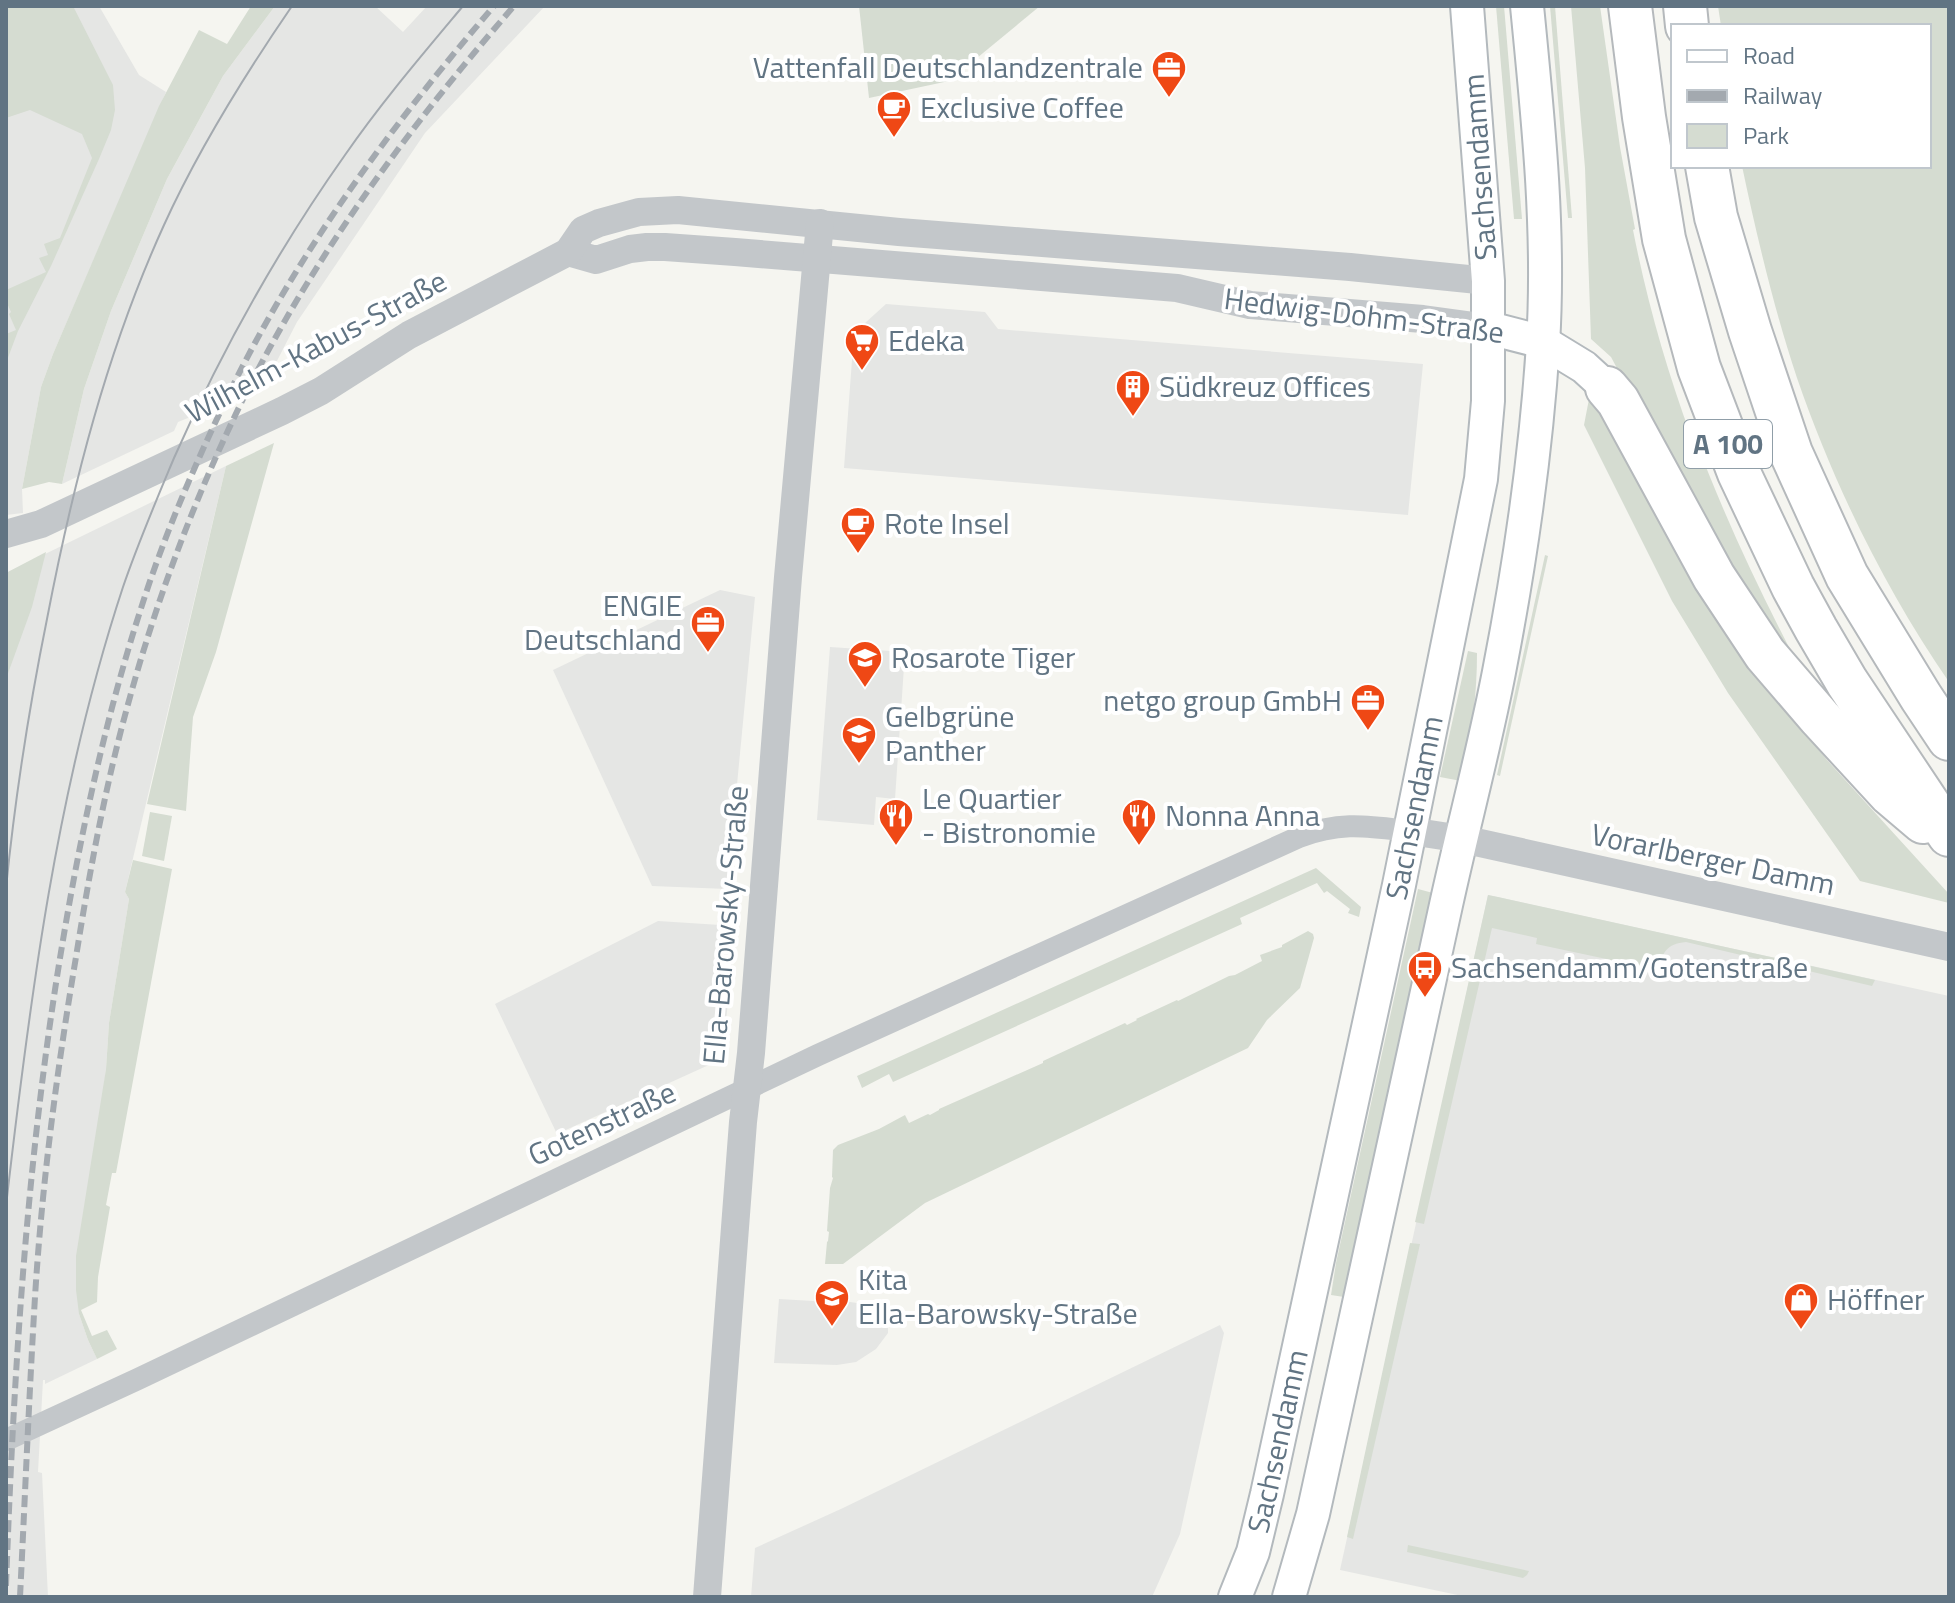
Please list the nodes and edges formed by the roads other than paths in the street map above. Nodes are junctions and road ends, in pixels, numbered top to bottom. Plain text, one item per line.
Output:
1 (1467, 6) edge
2 (1527, 6) edge
3 (1630, 6) edge
4 (1707, 168) edge
5 (820, 223) junction
6 (568, 252) junction
7 (816, 259) junction
8 (1488, 281) junction
9 (1489, 328) junction
10 (1543, 342) junction
11 (1607, 388) joint
12 (6, 534) edge
13 (1949, 739) edge
14 (1410, 831) junction
15 (1949, 835) edge
16 (1462, 839) junction
17 (1949, 843) edge
18 (1949, 947) edge
19 (747, 1088) junction
20 (6, 1440) edge
21 (707, 1597) edge
22 (1235, 1597) edge
23 (1289, 1597) edge

1 - 8 main road, Sachsendamm
2 - 10 main road, Sachsendamm
3 - 15 highway, A 100
4 - 13 highway, A 100
5 - 6 street, Wilhelm-Kabus-Straße
5 - 7 street, Ella-Barowsky-Straße
5 - 8 street, Hedwig-Dohm-Straße
6 - 7 street
6 - 12 street, Wilhelm-Kabus-Straße
7 - 9 street, Hedwig-Dohm-Straße
7 - 19 street, Ella-Barowsky-Straße
8 - 9 main road, Sachsendamm
8 - 10 main road, Hedwig-Dohm-Straße
9 - 10 main road, Hedwig-Dohm-Straße
9 - 14 main road, Sachsendamm
10 - 11 main road
10 - 16 main road, Sachsendamm
11 - 17 highway
14 - 16 street, Vorarlberger Damm
14 - 19 street, Gotenstraße
14 - 22 main road, Sachsendamm
16 - 18 street, Vorarlberger Damm
16 - 23 main road, Sachsendamm
19 - 20 street, Gotenstraße
19 - 21 street, Ella-Barowsky-Straße

